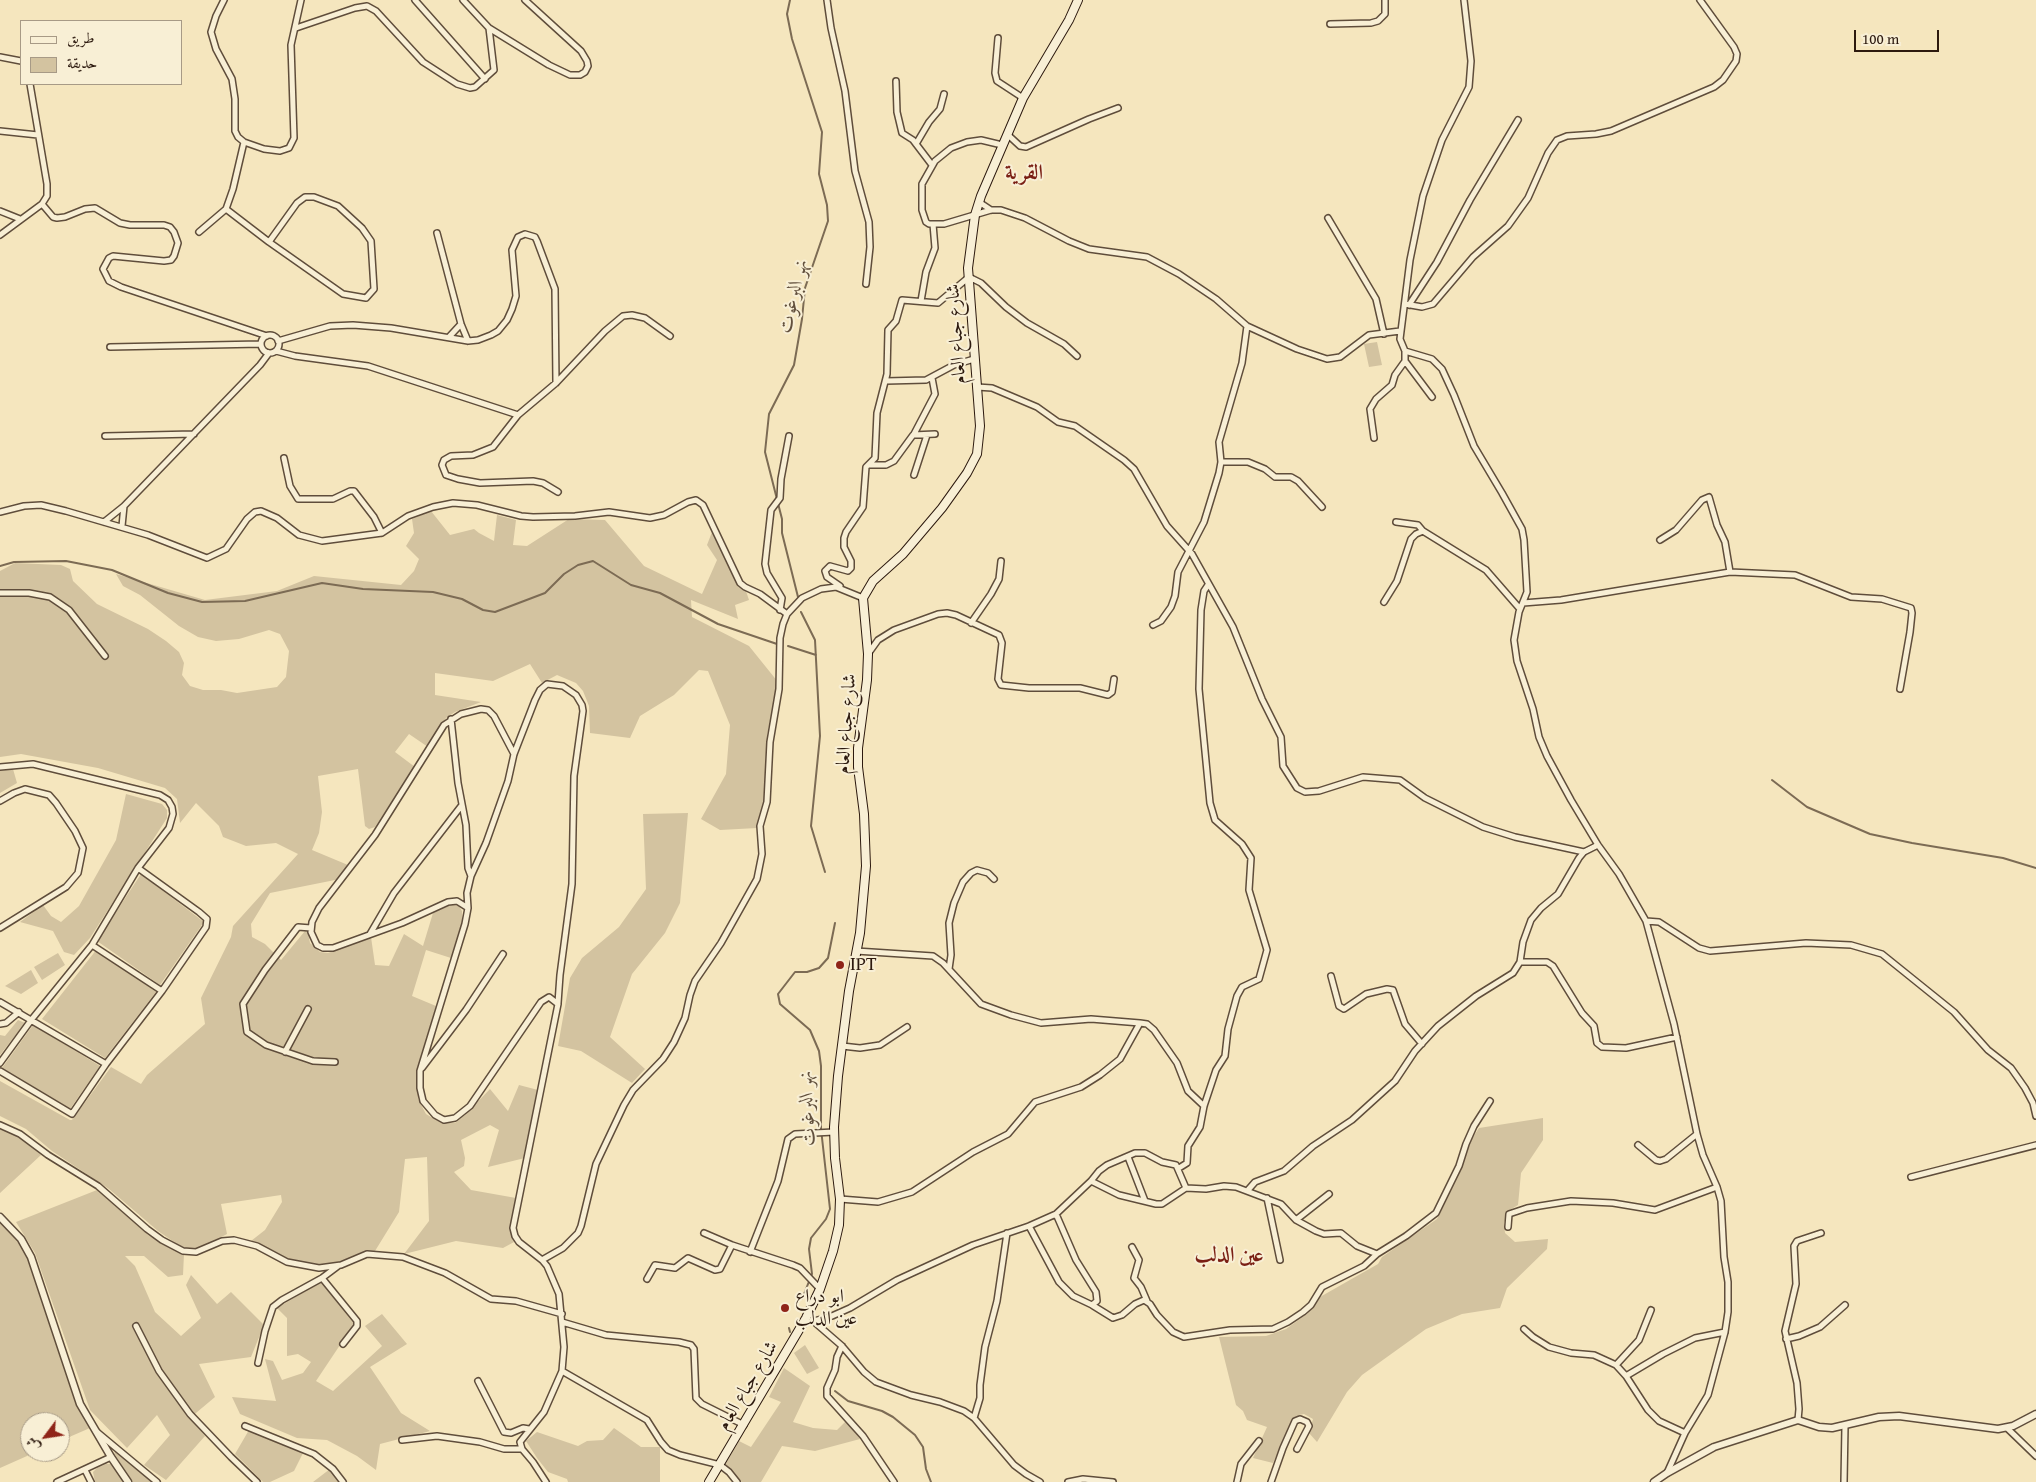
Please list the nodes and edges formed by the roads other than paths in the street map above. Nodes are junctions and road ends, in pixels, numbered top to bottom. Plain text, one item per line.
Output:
1 (224, 0) edge
2 (301, 0) edge
3 (415, 0) edge
4 (463, 0) edge
5 (526, 0) edge
6 (827, 0) edge
7 (1078, 0) edge
8 (1385, 0) edge
9 (1464, 0) edge
10 (1700, 0) edge
11 (1330, 24) dead end
12 (296, 28) junction
13 (489, 28) junction
14 (998, 38) dead end
15 (0, 57) edge
16 (20, 61) edge
17 (485, 79) junction
18 (896, 81) dead end
19 (30, 85) edge
20 (944, 94) dead end
21 (1024, 98) junction
22 (1118, 108) dead end
23 (1518, 120) dead end
24 (0, 131) edge
25 (1007, 134) junction
26 (38, 135) junction
27 (244, 142) junction
28 (916, 144) junction
29 (1002, 145) junction
30 (932, 165) junction
31 (979, 202) junction
32 (42, 204) junction
33 (226, 209) junction
34 (991, 210) junction
35 (0, 211) edge
36 (975, 215) junction
37 (1328, 218) dead end
38 (20, 219) junction
39 (933, 224) junction
40 (199, 232) dead end
41 (437, 233) dead end
42 (0, 235) edge
43 (269, 242) junction
44 (969, 277) junction
45 (866, 284) dead end
46 (921, 301) junction
47 (1407, 304) junction
48 (461, 324) junction
49 (1247, 326) junction
50 (1400, 331) junction
51 (1384, 334) junction
52 (266, 336) junction
53 (670, 336) dead end
54 (449, 337) junction
55 (278, 341) junction
56 (468, 341) junction
57 (261, 344) junction
58 (110, 347) dead end
59 (276, 351) junction
60 (1405, 351) junction
61 (269, 353) junction
62 (1077, 356) dead end
63 (974, 359) junction
64 (1405, 361) junction
65 (932, 378) junction
66 (886, 381) junction
67 (556, 383) junction
68 (977, 387) junction
69 (1432, 397) dead end
70 (518, 415) junction
71 (194, 434) junction
72 (914, 434) junction
73 (935, 434) dead end
74 (927, 435) junction
75 (105, 436) dead end
76 (789, 436) dead end
77 (1374, 438) dead end
78 (284, 458) dead end
79 (1221, 462) junction
80 (869, 464) junction
81 (914, 475) dead end
82 (558, 492) dead end
83 (124, 506) junction
84 (1322, 507) dead end
85 (0, 512) edge
86 (104, 522) junction
87 (1396, 522) dead end
88 (122, 526) junction
89 (1423, 531) junction
90 (382, 533) junction
91 (1660, 540) dead end
92 (1189, 550) junction
93 (1001, 561) dead end
94 (1730, 572) junction
95 (1208, 585) junction
96 (844, 589) junction
97 (0, 593) edge
98 (863, 598) junction
99 (1384, 602) dead end
100 (1523, 603) junction
101 (1520, 609) junction
102 (780, 610) junction
103 (787, 614) junction
104 (971, 623) junction
105 (1153, 625) dead end
106 (868, 654) junction
107 (105, 656) dead end
108 (1114, 679) dead end
109 (1900, 689) dead end
110 (451, 719) junction
111 (514, 754) junction
112 (0, 767) edge
113 (0, 801) edge
114 (462, 805) junction
115 (1598, 845) junction
116 (1584, 852) junction
117 (138, 868) junction
118 (471, 876) junction
119 (994, 879) dead end
120 (468, 908) junction
121 (377, 920) junction
122 (1646, 921) junction
123 (0, 928) edge
124 (311, 928) junction
125 (381, 930) junction
126 (370, 934) junction
127 (92, 944) junction
128 (856, 950) junction
129 (503, 954) dead end
130 (1520, 962) junction
131 (949, 969) junction
132 (1331, 976) dead end
133 (162, 991) junction
134 (0, 1002) edge
135 (558, 1004) junction
136 (308, 1009) dead end
137 (19, 1012) junction
138 (32, 1019) junction
139 (1140, 1023) junction
140 (0, 1024) edge
141 (907, 1027) dead end
142 (1677, 1037) junction
143 (1422, 1044) junction
144 (842, 1046) junction
145 (285, 1052) junction
146 (335, 1062) dead end
147 (0, 1063) edge
148 (106, 1064) junction
149 (420, 1071) junction
150 (0, 1072) edge
151 (1490, 1101) dead end
152 (1204, 1106) junction
153 (2036, 1116) edge
154 (0, 1125) edge
155 (834, 1132) junction
156 (1697, 1134) junction
157 (1638, 1145) dead end
158 (2036, 1145) edge
159 (1128, 1157) junction
160 (1178, 1168) junction
161 (1911, 1177) dead end
162 (1091, 1181) junction
163 (1717, 1187) junction
164 (1186, 1188) junction
165 (1248, 1190) junction
166 (1329, 1194) dead end
167 (1267, 1198) junction
168 (840, 1199) junction
169 (1146, 1201) junction
170 (1056, 1214) junction
171 (0, 1217) edge
172 (1296, 1220) junction
173 (1030, 1226) junction
174 (1508, 1228) dead end
175 (704, 1233) dead end
176 (1007, 1233) junction
177 (1821, 1234) dead end
178 (732, 1245) junction
179 (1132, 1248) dead end
180 (750, 1252) junction
181 (1377, 1254) junction
182 (542, 1260) junction
183 (1280, 1260) dead end
184 (341, 1265) junction
185 (322, 1278) junction
186 (647, 1279) dead end
187 (817, 1287) junction
188 (1147, 1301) junction
189 (1092, 1305) junction
190 (1845, 1305) dead end
191 (1651, 1310) dead end
192 (562, 1314) junction
193 (810, 1319) junction
194 (562, 1322) junction
195 (136, 1326) dead end
196 (1524, 1329) dead end
197 (1725, 1332) junction
198 (1786, 1338) junction
199 (343, 1344) dead end
200 (842, 1346) junction
201 (258, 1363) dead end
202 (1616, 1364) junction
203 (562, 1371) junction
204 (1626, 1376) junction
205 (478, 1381) dead end
206 (2036, 1414) edge
207 (974, 1418) junction
208 (1798, 1420) junction
209 (744, 1425) junction
210 (245, 1426) dead end
211 (1845, 1426) junction
212 (93, 1428) junction
213 (2007, 1428) junction
214 (529, 1429) junction
215 (1686, 1433) junction
216 (402, 1440) dead end
217 (1258, 1441) dead end
218 (1297, 1448) dead end
219 (522, 1449) junction
220 (2036, 1456) edge
221 (111, 1457) junction
222 (720, 1465) junction
223 (86, 1470) junction
224 (1667, 1472) junction
225 (57, 1482) edge
226 (91, 1482) edge
227 (128, 1482) edge
228 (157, 1482) edge
229 (258, 1482) edge
230 (343, 1482) edge
231 (546, 1482) edge
232 (710, 1482) edge
233 (737, 1482) edge
234 (894, 1482) edge
235 (1040, 1482) edge
236 (1068, 1482) edge
237 (1113, 1482) edge
238 (1237, 1482) edge
239 (1271, 1482) edge
240 (1654, 1482) edge
241 (1844, 1482) edge

1 - 27 street
2 - 12 street
3 - 17 street
4 - 13 street
5 - 13 street
6 - 45 street
7 - 21 main road, شارع جباع العام
8 - 11 street
9 - 47 street
10 - 47 street
12 - 17 street
12 - 27 street
13 - 17 street
14 - 21 street
15 - 16 street
18 - 28 street
19 - 26 street
20 - 28 street
21 - 25 main road, شارع جباع العام
22 - 25 street
23 - 47 street
24 - 26 street
25 - 29 main road, شارع جباع العام
26 - 32 street
27 - 33 street
28 - 30 street
29 - 30 street
29 - 31 main road, شارع جباع العام
30 - 39 street
31 - 34 street
31 - 36 main road, شارع جباع العام
32 - 38 street
32 - 52 street
33 - 40 street
33 - 43 street
34 - 36 street
34 - 49 street
35 - 38 street
36 - 39 street
36 - 44 main road, شارع جباع العام
37 - 51 street
38 - 42 street
39 - 46 street
41 - 48 street
43 - 43 street
44 - 46 street
44 - 62 street
44 - 63 main road, شارع جباع العام
46 - 66 street
47 - 50 street
48 - 54 street
48 - 56 street
49 - 51 street
49 - 79 street
50 - 51 street
50 - 60 street
52 - 55 street
52 - 57 street
53 - 67 street
54 - 55 street
54 - 56 street
55 - 59 street
56 - 67 street
57 - 58 street
57 - 61 street
59 - 61 street
59 - 70 street
60 - 64 street
60 - 100 street
61 - 71 street
63 - 65 street
63 - 68 main road, شارع جباع العام
64 - 69 street
64 - 77 street
65 - 66 street
65 - 72 street
66 - 80 street
67 - 70 street
68 - 92 street
68 - 98 main road, شارع جباع العام
70 - 82 street
71 - 75 street
71 - 83 street
72 - 74 street
72 - 80 street
73 - 74 street
74 - 81 street
76 - 102 street
78 - 90 street
79 - 84 street
79 - 92 street
80 - 96 street
83 - 86 street
83 - 88 street
85 - 86 street
86 - 88 street
87 - 89 street
88 - 90 street
89 - 99 street
89 - 101 street
90 - 102 street
91 - 94 street
92 - 95 street
92 - 105 street
93 - 104 street
94 - 100 street
94 - 109 street
95 - 116 street
95 - 152 street
96 - 98 street
96 - 103 street
97 - 107 street
98 - 106 main road, شارع جباع العام
100 - 101 street
101 - 115 street
102 - 103 street
103 - 182 street
104 - 106 street
104 - 108 street
106 - 128 main road, شارع جباع العام
110 - 111 street
110 - 114 street
110 - 124 street
111 - 118 street
111 - 135 street
112 - 117 street
113 - 123 street
114 - 118 street
114 - 121 street
115 - 116 street
115 - 122 street
116 - 130 street
117 - 127 street
117 - 133 street
118 - 120 street
119 - 131 street
120 - 125 street
120 - 149 street
121 - 125 street
121 - 126 street
122 - 142 street
122 - 153 street
124 - 126 street
124 - 145 street
125 - 126 street
127 - 133 street
127 - 138 street
128 - 131 street
128 - 144 main road, شارع جباع العام
129 - 149 street
130 - 142 street
130 - 143 street
131 - 139 street
132 - 143 street
133 - 148 street
134 - 137 street
135 - 149 street
135 - 182 street
136 - 145 street
137 - 138 street
137 - 140 street
138 - 147 street
138 - 148 street
139 - 152 street
139 - 168 street
141 - 144 street
142 - 156 street
143 - 165 street
144 - 155 main road, شارع جباع العام
145 - 146 street
148 - 150 street
151 - 181 street
152 - 160 street
154 - 184 street
155 - 168 main road, شارع جباع العام
155 - 180 street
156 - 157 street
156 - 163 street
158 - 161 street
159 - 160 street
159 - 162 street
159 - 169 street
160 - 164 street
162 - 169 street
162 - 170 street
163 - 174 street
163 - 197 street
164 - 165 street
164 - 169 street
165 - 167 street
166 - 172 street
167 - 172 street
167 - 183 street
168 - 187 main road, شارع جباع العام
170 - 173 street
170 - 189 street
171 - 212 street
172 - 181 street
173 - 176 street
173 - 189 street
175 - 178 street
176 - 193 street
176 - 207 street
177 - 198 street
178 - 180 street
178 - 186 street
179 - 188 street
180 - 187 street
181 - 188 street
182 - 192 street
184 - 185 street
184 - 192 street
185 - 199 street
185 - 201 street
187 - 193 main road, شارع جباع العام
188 - 189 street
190 - 198 street
191 - 202 street
192 - 194 street
193 - 200 street
193 - 209 main road, شارع جباع العام
194 - 203 street
194 - 209 street
195 - 229 street
196 - 202 street
197 - 204 street
197 - 215 street
198 - 208 street
200 - 207 street
200 - 234 street
202 - 204 street
203 - 214 street
203 - 222 street
204 - 215 street
205 - 214 street
206 - 213 street
207 - 235 street
208 - 211 street
208 - 224 street
209 - 222 main road, شارع جباع العام
210 - 230 street
211 - 213 street
211 - 241 street
212 - 221 street
212 - 228 street
213 - 220 street
214 - 219 street
215 - 224 street
216 - 219 street
217 - 238 street
218 - 239 street
219 - 231 street
221 - 223 street
221 - 227 street
222 - 232 main road, شارع جباع العام
222 - 233 street
223 - 225 street
223 - 226 street
224 - 240 street
236 - 237 street

